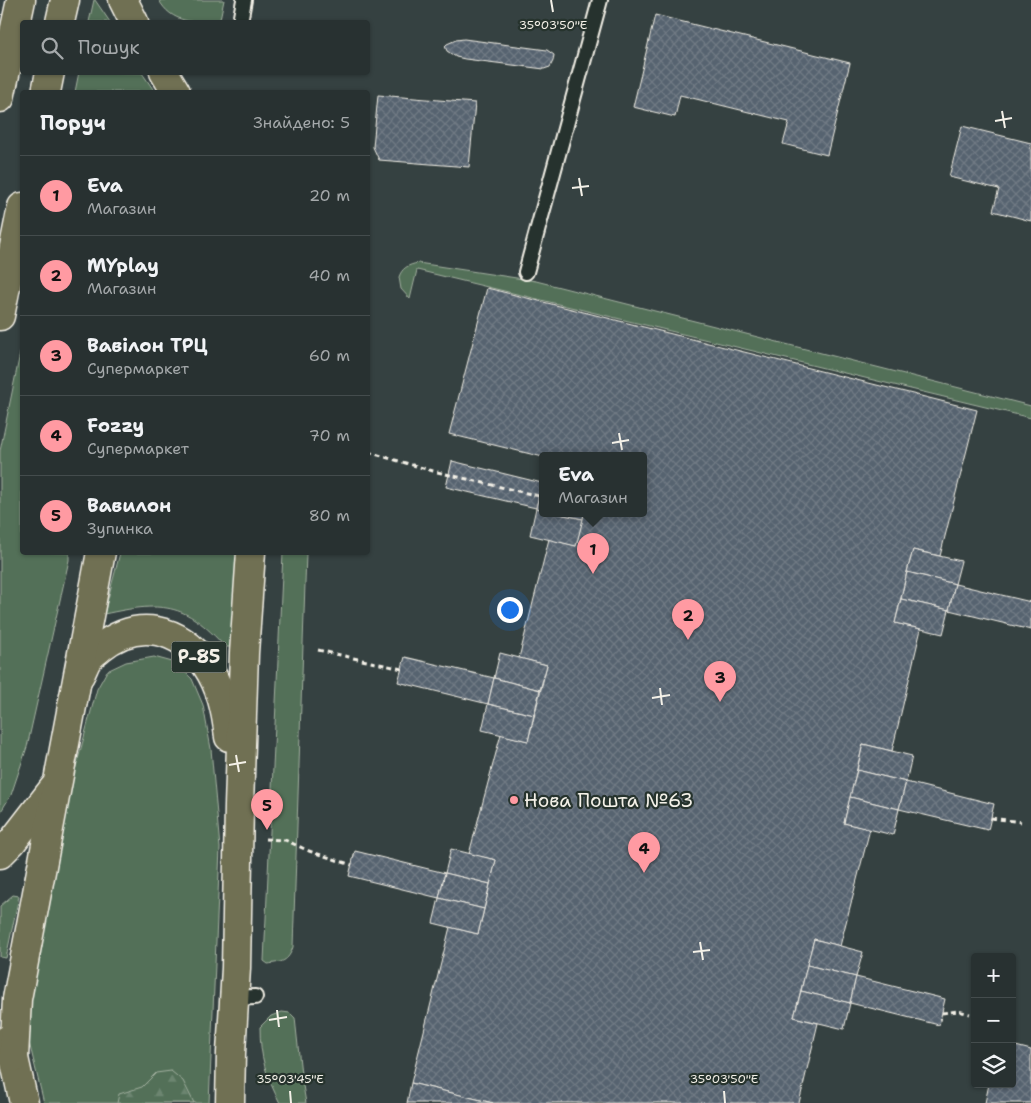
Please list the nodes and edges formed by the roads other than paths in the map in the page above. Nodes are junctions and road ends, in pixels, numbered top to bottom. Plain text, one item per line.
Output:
1 (21, 0) edge
2 (65, 0) edge
3 (124, 0) edge
4 (244, 0) edge
5 (600, 0) edge
6 (60, 20) edge
7 (133, 20) edge
8 (240, 20) edge
9 (49, 75) edge
10 (46, 90) edge
11 (0, 98) edge
12 (19, 237) edge
13 (526, 272) dead end
14 (0, 316) edge
15 (100, 555) edge
16 (251, 555) edge
17 (76, 685) junction
18 (57, 784) junction
19 (239, 806) junction
20 (0, 854) edge
21 (0, 1020) edge
22 (231, 1052) junction
23 (14, 1058) junction
24 (24, 1103) edge
25 (230, 1103) edge
26 (251, 1103) edge

1 - 11 main road
2 - 6 main road
3 - 7 main road
4 - 8 lane
5 - 13 lane
9 - 10 main road
12 - 14 main road
15 - 17 main road, Р-85
16 - 19 main road, Р-85
17 - 18 main road, Р-85
17 - 19 main road, Р-85
18 - 20 main road, Р-85
18 - 23 main road, Р-85
19 - 22 main road, Р-85
21 - 23 main road, Р-85
22 - 25 main road
22 - 26 main road, Р-85
23 - 24 main road, Р-85

